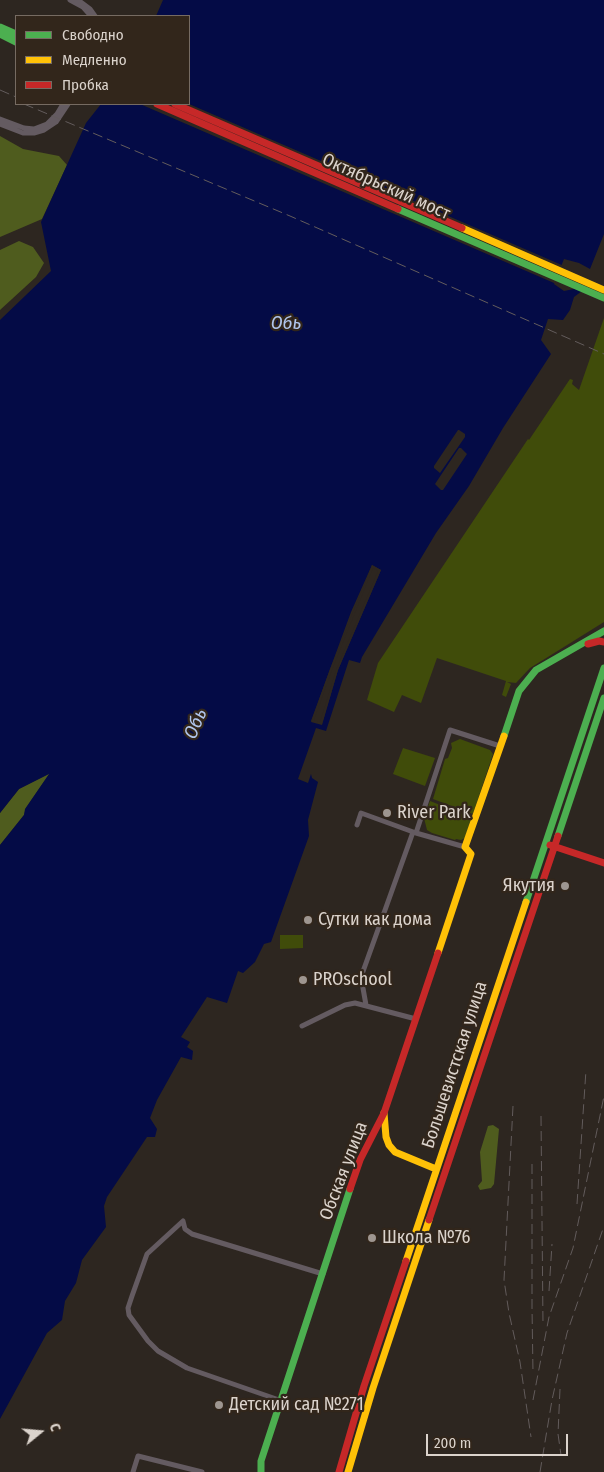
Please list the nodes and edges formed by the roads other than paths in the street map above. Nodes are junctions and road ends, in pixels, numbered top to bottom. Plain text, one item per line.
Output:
1 (70, 0) edge
2 (78, 0) edge
3 (90, 15) edge
4 (94, 15) edge
5 (0, 27) edge
6 (0, 34) edge
7 (15, 34) edge
8 (15, 42) edge
9 (62, 105) edge
10 (67, 105) edge
11 (159, 105) edge
12 (177, 105) edge
13 (0, 119) edge
14 (0, 124) edge
15 (604, 290) edge
16 (604, 298) edge
17 (604, 631) edge
18 (604, 642) edge
19 (549, 662) junction
20 (604, 668) edge
21 (604, 698) edge
22 (500, 746) junction
23 (357, 825) dead end
24 (414, 832) junction
25 (545, 844) junction
26 (554, 846) junction
27 (465, 847) junction
28 (604, 863) edge
29 (366, 1005) junction
30 (416, 1018) junction
31 (302, 1026) dead end
32 (384, 1113) junction
33 (436, 1169) junction
34 (323, 1274) junction
35 (282, 1401) junction
36 (190, 1471) edge
37 (134, 1472) edge
38 (202, 1472) edge
39 (260, 1472) edge
40 (339, 1472) edge
41 (348, 1472) edge

1 - 3 street
2 - 4 street
5 - 7 main road
6 - 8 main road
9 - 13 street
10 - 14 street
11 - 16 main road, Октябрьский мост
12 - 15 main road, Октябрьский мост
17 - 19 main road
18 - 19 main road
19 - 22 main road
20 - 25 main road, Большевистская улица
21 - 26 main road, Большевистская улица
22 - 24 street
22 - 27 main road
23 - 24 street
24 - 27 street
24 - 29 street
25 - 26 main road
25 - 33 main road, Большевистская улица
26 - 28 main road
26 - 41 main road, Большевистская улица
27 - 30 main road, Обская улица
29 - 30 street
29 - 31 street
30 - 32 main road, Обская улица
32 - 33 main road
32 - 34 main road, Обская улица
33 - 40 main road, Большевистская улица
34 - 35 main road, Обская улица
34 - 35 street
35 - 39 main road, Обская улица
36 - 37 street
36 - 38 street

